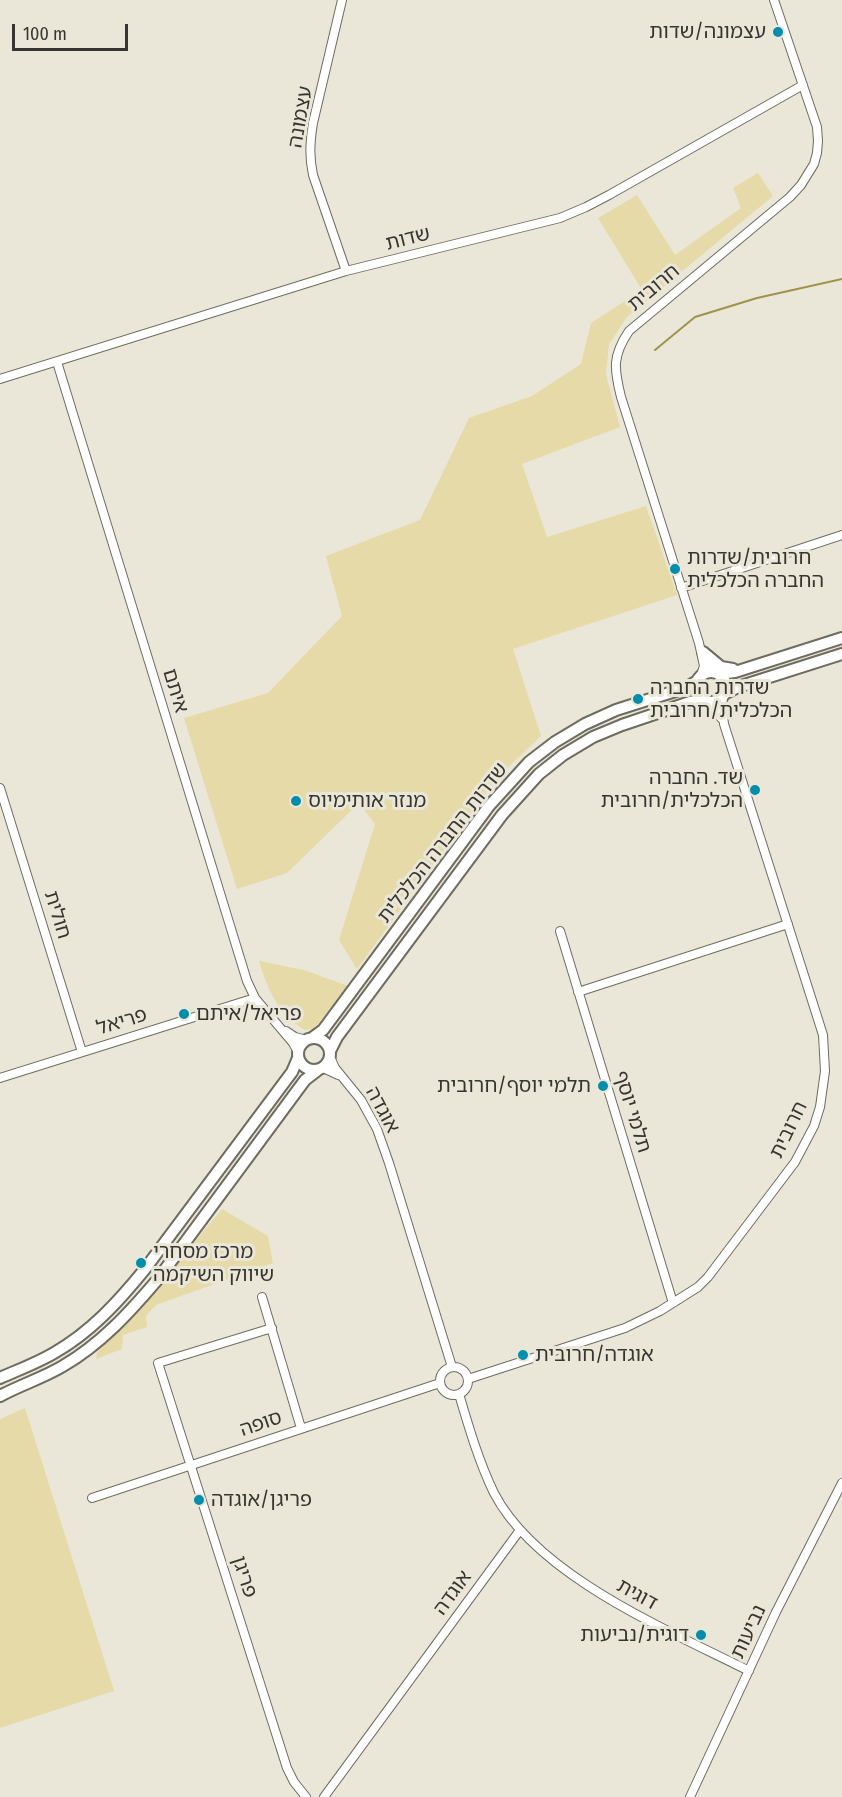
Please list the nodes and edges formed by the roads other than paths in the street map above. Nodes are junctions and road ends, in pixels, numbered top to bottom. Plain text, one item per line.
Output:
1 (342, 0) edge
2 (774, 0) edge
3 (803, 85) junction
4 (346, 271) junction
5 (57, 362) junction
6 (0, 380) edge
7 (842, 535) edge
8 (681, 588) junction
9 (842, 638) edge
10 (701, 647) junction
11 (842, 654) edge
12 (745, 669) junction
13 (717, 674) junction
14 (699, 679) junction
15 (724, 696) junction
16 (706, 701) junction
17 (724, 724) junction
18 (0, 788) edge
19 (788, 924) junction
20 (560, 931) dead end
21 (578, 992) junction
22 (255, 999) junction
23 (275, 1023) junction
24 (310, 1039) junction
25 (82, 1052) junction
26 (330, 1054) junction
27 (298, 1055) junction
28 (320, 1069) junction
29 (0, 1078) edge
30 (342, 1078) junction
31 (262, 1297) dead end
32 (673, 1303) junction
33 (272, 1328) junction
34 (452, 1367) junction
35 (0, 1378) edge
36 (468, 1379) junction
37 (440, 1383) junction
38 (459, 1394) junction
39 (0, 1396) edge
40 (301, 1428) junction
41 (191, 1465) junction
42 (841, 1486) edge
43 (92, 1498) dead end
44 (520, 1530) junction
45 (749, 1671) junction
46 (306, 1797) edge
47 (324, 1797) edge
48 (690, 1797) edge

1 - 4 street, עצמונה
2 - 3 street, חרובית
3 - 4 street, שדות
3 - 8 street, חרובית
4 - 5 street, שדות
5 - 6 street, שדות
5 - 22 street, איתם
7 - 8 street
8 - 10 street, חרובית
9 - 12 main road
10 - 12 main road
10 - 13 street, חרובית
10 - 14 street, חרובית
11 - 15 main road
12 - 13 main road
13 - 14 main road
13 - 15 main road
14 - 16 main road
14 - 24 main road, שדרות החברה הכלכלית
15 - 16 main road
15 - 17 street, חרובית
16 - 17 street, חרובית
16 - 26 main road, שדרות החברה הכלכלית
17 - 19 street, חרובית
18 - 25 street, חולית
19 - 21 street
19 - 32 street, חרובית
20 - 21 street, תלמי יוסף
21 - 32 street, תלמי יוסף
22 - 23 street, איתם
22 - 25 street, פריאל
23 - 24 street, איתם
23 - 27 street, איתם
24 - 26 main road
24 - 27 main road
25 - 29 street, פריאל
26 - 28 main road
26 - 30 street, אוגדה
27 - 28 main road
27 - 35 main road
28 - 30 street, אוגדה
28 - 39 main road
30 - 34 street, אוגדה
31 - 33 street
32 - 36 street, חרובית
33 - 40 street
33 - 41 street, פריגן
34 - 36 street
34 - 37 street
36 - 38 street
37 - 38 street
37 - 40 street, סופה
38 - 44 street
40 - 41 street, סופה
41 - 43 street, סופה
41 - 46 street, פריגן
42 - 45 street, נביעות
44 - 45 street, דוגית
44 - 47 street, אוגדה
45 - 48 street, נביעות

